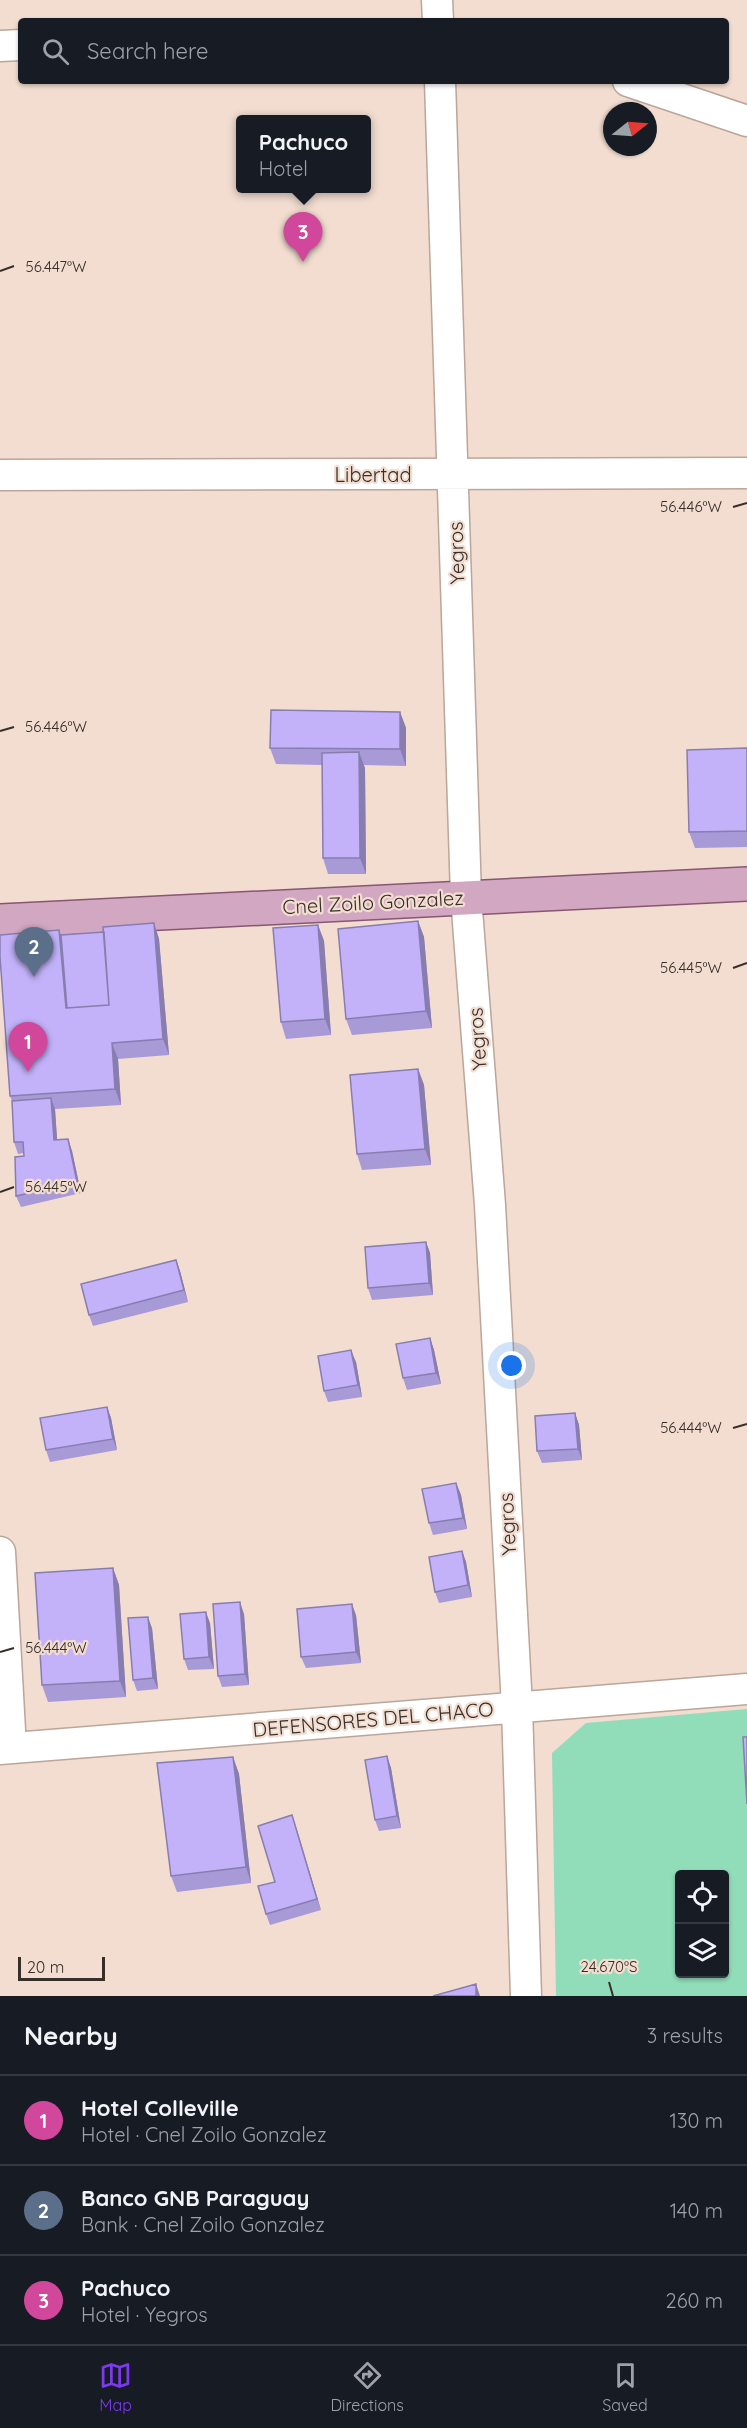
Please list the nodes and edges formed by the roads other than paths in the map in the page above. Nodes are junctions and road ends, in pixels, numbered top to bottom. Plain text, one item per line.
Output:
1 (437, 0) edge
2 (438, 18) edge
3 (18, 45) edge
4 (0, 46) edge
5 (440, 84) edge
6 (637, 84) edge
7 (747, 121) edge
8 (453, 473) junction
9 (747, 473) edge
10 (0, 475) edge
11 (747, 884) edge
12 (466, 897) junction
13 (0, 921) edge
14 (0, 1552) edge
15 (747, 1689) edge
16 (517, 1707) junction
17 (5, 1748) edge
18 (526, 1996) edge

1 - 2 street
3 - 4 street
5 - 8 street, Yegros
6 - 7 street
8 - 9 street, Libertad
8 - 10 street, Libertad
8 - 12 street, Yegros
11 - 12 main road, Cnel Zoilo Gonzalez
12 - 13 main road, Cnel Zoilo Gonzalez
12 - 16 street, Yegros
14 - 17 street
15 - 16 street, DEFENSORES DEL CHACO
16 - 17 street, DEFENSORES DEL CHACO
16 - 18 street, Yegros

